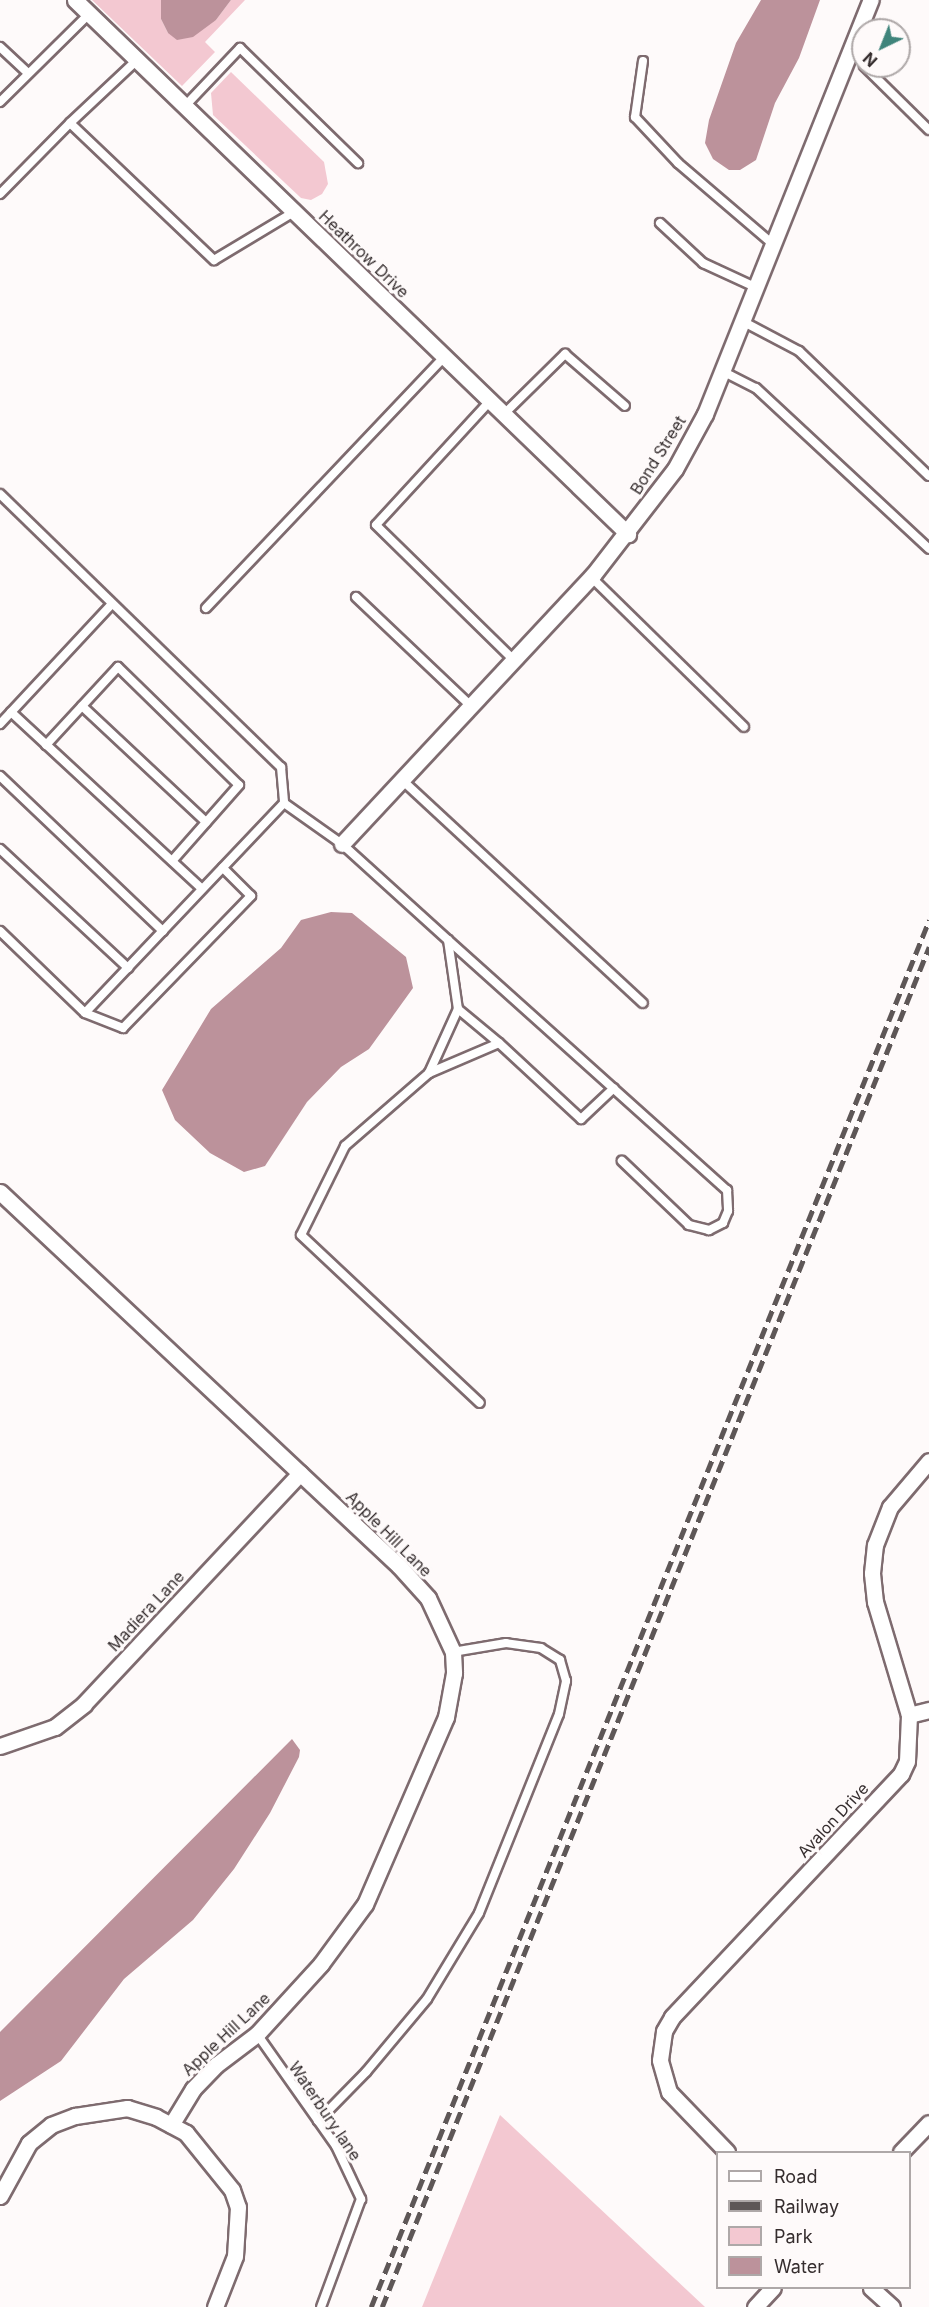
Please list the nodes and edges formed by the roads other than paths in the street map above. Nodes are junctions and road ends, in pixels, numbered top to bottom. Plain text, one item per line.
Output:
1 (75, 0) edge
2 (871, 0) edge
3 (89, 14) junction
4 (0, 47) edge
5 (850, 52) joint
6 (137, 60) junction
7 (643, 61) dead end
8 (27, 72) junction
9 (875, 78) edge
10 (0, 102) edge
11 (185, 106) junction
12 (70, 123) junction
13 (929, 130) edge
14 (358, 163) dead end
15 (0, 194) edge
16 (294, 212) junction
17 (660, 223) dead end
18 (773, 244) junction
19 (755, 287) junction
20 (742, 321) junction
21 (444, 357) junction
22 (722, 371) junction
23 (490, 400) junction
24 (625, 406) dead end
25 (504, 414) junction
26 (929, 476) edge
27 (0, 494) edge
28 (628, 534) junction
29 (929, 549) edge
30 (591, 577) junction
31 (356, 597) dead end
32 (111, 605) junction
33 (206, 608) dead end
34 (514, 660) junction
35 (82, 706) junction
36 (471, 706) junction
37 (11, 712) junction
38 (0, 724) edge
39 (744, 727) dead end
40 (46, 745) junction
41 (0, 776) edge
42 (402, 780) junction
43 (284, 803) junction
44 (206, 822) junction
45 (342, 844) junction
46 (0, 849) edge
47 (172, 861) junction
48 (223, 868) junction
49 (202, 889) junction
50 (0, 931) edge
51 (163, 931) junction
52 (448, 940) junction
53 (128, 968) junction
54 (643, 1003) dead end
55 (458, 1009) junction
56 (86, 1013) junction
57 (499, 1043) junction
58 (429, 1073) junction
59 (614, 1088) junction
60 (622, 1161) dead end
61 (0, 1192) edge
62 (480, 1403) dead end
63 (929, 1461) edge
64 (300, 1473) junction
65 (453, 1652) junction
66 (929, 1710) edge
67 (909, 1715) junction
68 (0, 1746) edge
69 (257, 2034) junction
70 (318, 2121) junction
71 (929, 2123) edge
72 (171, 2125) junction
73 (727, 2151) edge
74 (902, 2151) edge
75 (0, 2196) edge
76 (772, 2289) edge
77 (872, 2289) edge
78 (215, 2307) edge
79 (321, 2307) edge
80 (755, 2307) edge
81 (892, 2307) edge

1 - 3 street, Heathrow Drive
2 - 5 street, Bond Street
3 - 6 street, Heathrow Drive
3 - 8 lane
4 - 8 lane
5 - 18 street, Bond Street
6 - 11 street, Heathrow Drive
6 - 12 lane
7 - 18 lane
8 - 10 lane
9 - 13 lane
11 - 14 lane
11 - 16 street, Heathrow Drive
12 - 15 lane
12 - 16 lane
16 - 21 street, Heathrow Drive
17 - 19 lane
18 - 19 street, Bond Street
19 - 20 street, Bond Street
20 - 22 street, Bond Street
20 - 26 lane
21 - 23 street, Heathrow Drive
21 - 33 lane
22 - 28 street, Bond Street
22 - 29 lane
23 - 25 street, Heathrow Drive
23 - 34 lane
24 - 25 lane
25 - 28 street, Heathrow Drive
27 - 32 lane
28 - 30 street, Bond Street
30 - 34 street, Bond Street
30 - 39 lane
31 - 36 lane
32 - 37 lane
32 - 43 lane
34 - 36 street, Bond Street
35 - 40 lane
35 - 44 lane
35 - 44 lane
36 - 42 street, Bond Street
37 - 38 lane
37 - 40 lane
40 - 47 lane
41 - 51 lane
42 - 45 street, Bond Street
42 - 54 lane
43 - 45 lane
43 - 48 lane
44 - 47 lane
45 - 52 lane
46 - 53 lane
47 - 49 lane
48 - 49 lane
48 - 56 lane
49 - 51 lane
50 - 56 lane
51 - 53 lane
52 - 55 lane
52 - 59 lane
53 - 56 lane
55 - 57 lane
55 - 58 lane
57 - 58 lane
57 - 59 lane
58 - 62 lane
59 - 60 lane
61 - 64 street, Apple Hill Lane
63 - 67 street, Avalon Drive
64 - 65 street, Apple Hill Lane
64 - 68 street, Madiera Lane
65 - 69 street, Apple Hill Lane
65 - 70 lane
66 - 67 street
67 - 73 street, Avalon Drive
69 - 70 lane, Waterbury lane
69 - 72 street, Apple Hill Lane
70 - 79 lane, Waterbury lane
71 - 74 street
72 - 75 street
72 - 78 street
76 - 80 street
77 - 81 street

